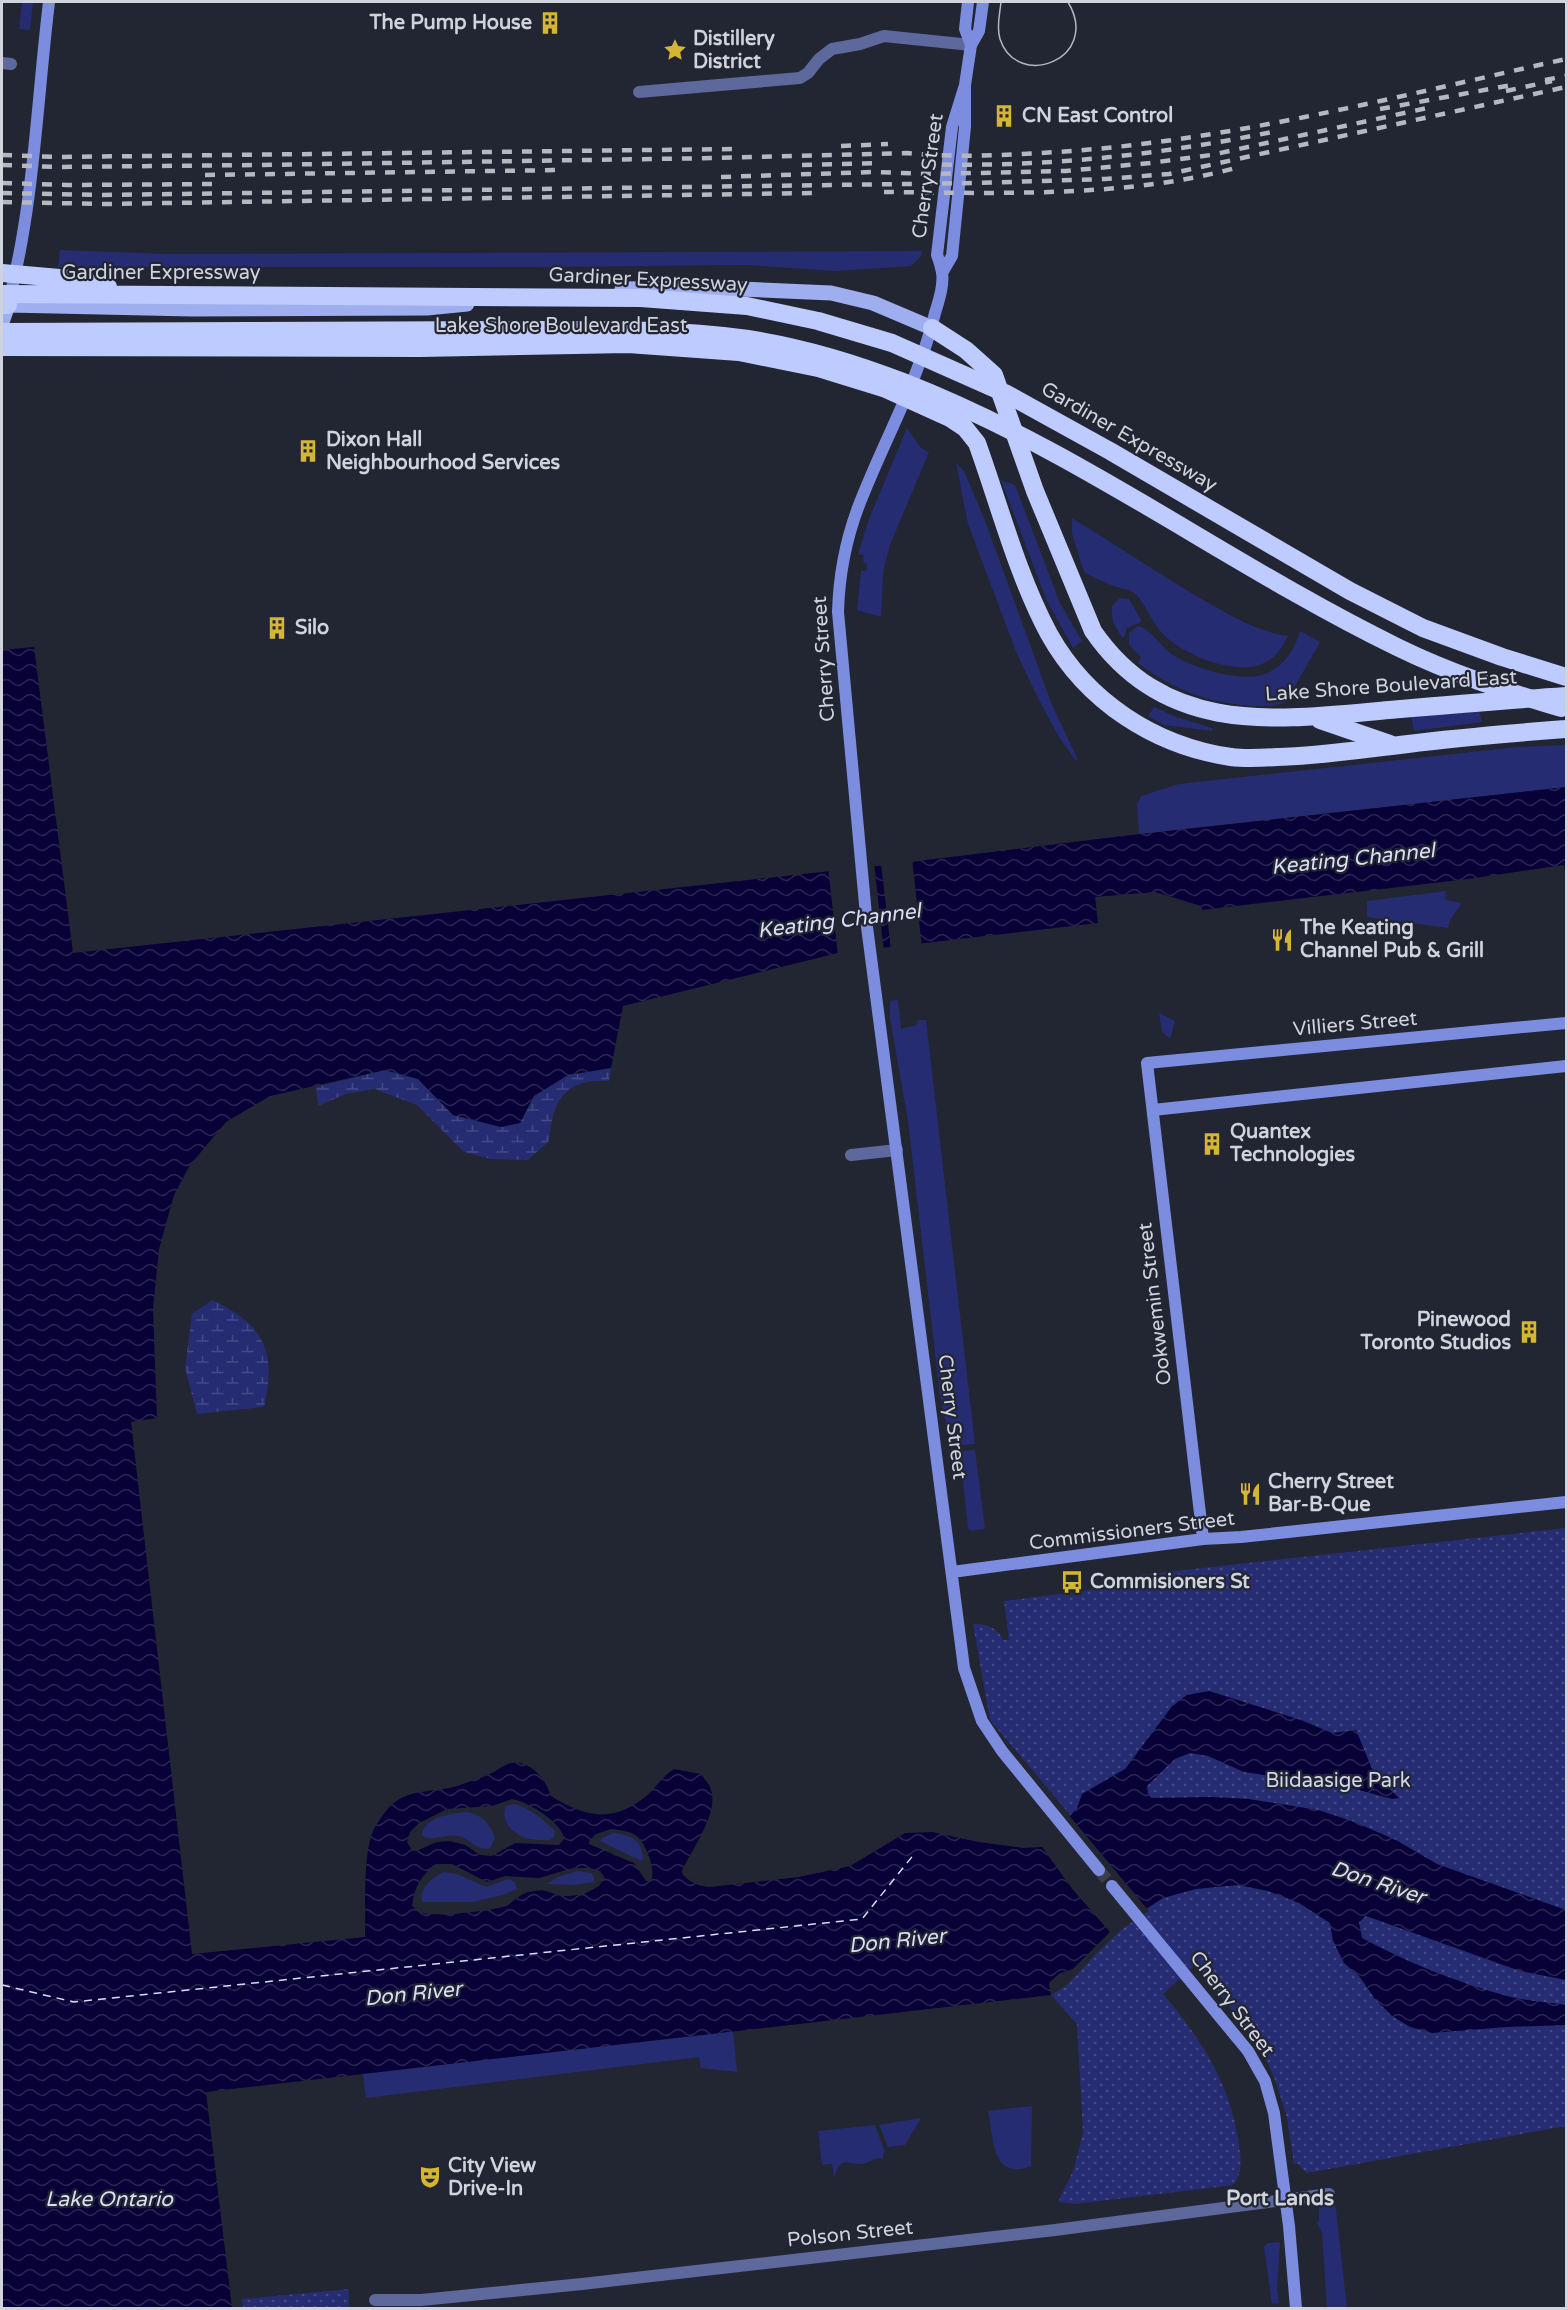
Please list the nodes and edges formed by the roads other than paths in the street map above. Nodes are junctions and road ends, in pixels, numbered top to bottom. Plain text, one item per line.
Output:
1 (49, 2) edge
2 (968, 2) edge
3 (983, 2) edge
4 (971, 45) junction
5 (639, 92) dead end
6 (2, 273) edge
7 (145, 296) junction
8 (3, 307) edge
9 (932, 328) junction
10 (2, 332) edge
11 (2, 347) edge
12 (907, 397) junction
13 (1566, 677) edge
14 (1566, 696) edge
15 (1566, 709) edge
16 (1311, 717) junction
17 (1566, 729) edge
18 (1395, 745) junction
19 (1566, 1023) edge
20 (1147, 1063) joint
21 (1566, 1066) edge
22 (1153, 1110) junction
23 (897, 1150) junction
24 (851, 1155) dead end
25 (1566, 1502) edge
26 (1203, 1539) junction
27 (952, 1572) junction
28 (1099, 1870) tunnel mouth
29 (1112, 1886) tunnel mouth
30 (1329, 2194) dead end
31 (1286, 2199) junction
32 (375, 2300) dead end
33 (1296, 2308) edge

1 - 8 street
2 - 4 street, Cherry Street
3 - 4 street, Cherry Street
4 - 5 street
4 - 9 street, Cherry Street
6 - 7 highway, bridge
7 - 8 highway, Gardiner Expressway, bridge
7 - 13 highway, Gardiner Expressway, bridge
8 - 9 main road, Lake Shore Boulevard East
9 - 12 street, Cherry Street
9 - 16 highway, Lake Shore Boulevard East
10 - 15 highway, bridge
11 - 12 highway, Lake Shore Boulevard East
12 - 18 highway, Lake Shore Boulevard East
12 - 23 street, Cherry Street
14 - 16 highway, Lake Shore Boulevard East
16 - 18 highway
17 - 18 highway, Lake Shore Boulevard East
19 - 20 street, Villiers Street
20 - 22 street, Ookwemin Street
21 - 22 street
22 - 26 street, Ookwemin Street
23 - 24 street
23 - 27 street, Cherry Street
25 - 26 street, Commissioners Street
26 - 27 street, Commissioners Street
27 - 28 street, Cherry Street
29 - 31 street, Cherry Street
30 - 31 street, Polson Street
31 - 32 street, Polson Street
31 - 33 street, Cherry Street

